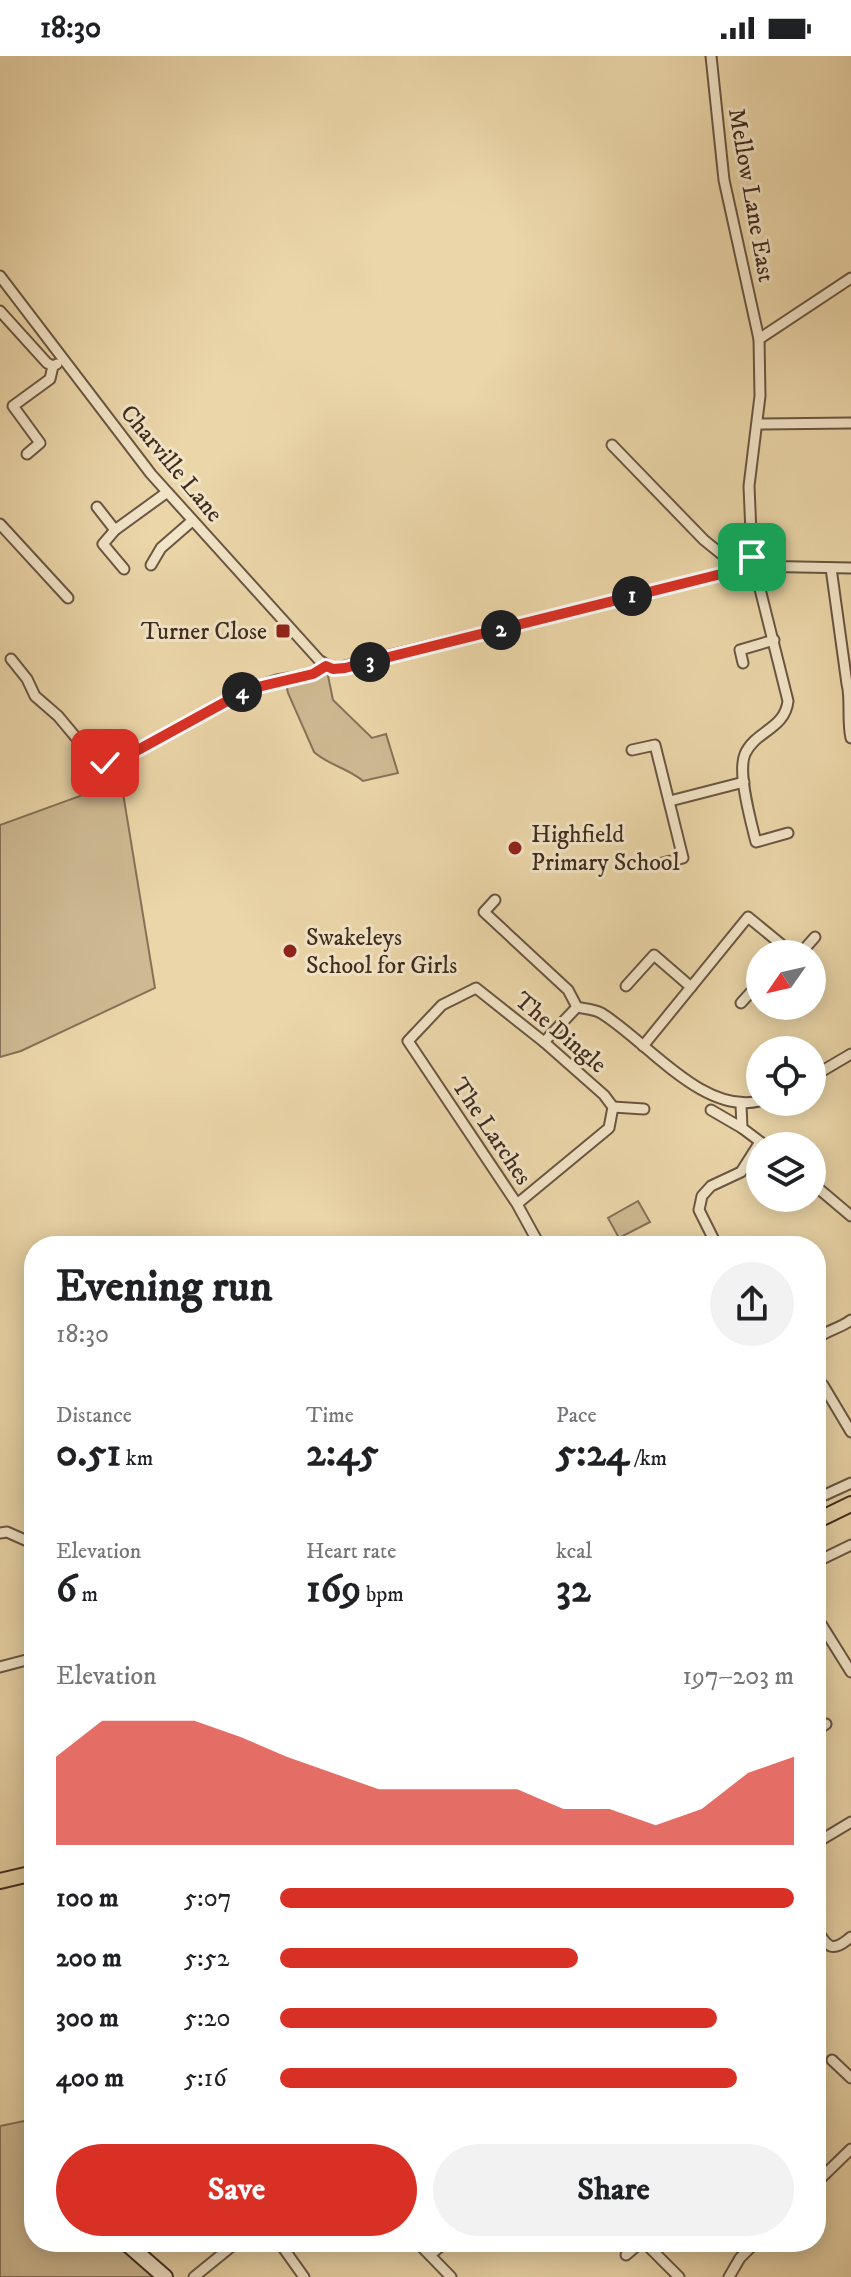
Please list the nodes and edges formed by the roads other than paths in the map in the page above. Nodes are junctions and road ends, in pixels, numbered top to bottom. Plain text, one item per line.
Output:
1 (711, 56) edge
2 (0, 276) edge
3 (851, 278) edge
4 (0, 311) edge
5 (759, 339) junction
6 (63, 360) junction
7 (53, 366) junction
8 (851, 423) edge
9 (757, 424) junction
10 (612, 445) dead end
11 (27, 454) dead end
12 (166, 493) junction
13 (97, 507) dead end
14 (192, 521) junction
15 (0, 524) edge
16 (115, 530) junction
17 (151, 565) dead end
18 (753, 566) junction
19 (831, 568) junction
20 (851, 568) edge
21 (124, 569) dead end
22 (732, 571) junction
23 (68, 598) dead end
24 (774, 640) junction
25 (11, 659) dead end
26 (743, 663) dead end
27 (326, 666) junction
28 (850, 691) edge
29 (851, 738) edge
30 (632, 750) dead end
31 (744, 782) junction
32 (670, 801) junction
33 (788, 833) dead end
34 (654, 865) dead end
35 (495, 900) dead end
36 (815, 937) dead end
37 (776, 940) edge
38 (812, 940) edge
39 (626, 986) dead end
40 (691, 987) junction
41 (746, 997) edge
42 (741, 1003) dead end
43 (577, 1007) junction
44 (408, 1041) joint
45 (544, 1042) junction
46 (643, 1046) junction
47 (851, 1054) edge
48 (826, 1069) edge
49 (746, 1103) edge
50 (741, 1104) junction
51 (613, 1107) junction
52 (644, 1109) dead end
53 (711, 1110) dead end
54 (742, 1128) junction
55 (747, 1132) edge
56 (746, 1166) edge
57 (826, 1194) edge
58 (517, 1204) junction
59 (850, 1214) edge
60 (535, 1236) edge
61 (712, 1236) edge
62 (851, 1320) edge
63 (826, 1331) edge
64 (826, 1390) edge
65 (851, 1432) edge
66 (851, 1483) edge
67 (826, 1494) edge
68 (851, 1504) edge
69 (826, 1516) edge
70 (0, 1533) edge
71 (24, 1540) edge
72 (851, 1545) edge
73 (826, 1557) edge
74 (826, 1632) edge
75 (24, 1661) edge
76 (0, 1667) edge
77 (851, 1672) edge
78 (851, 1822) edge
79 (826, 1837) edge
80 (24, 1875) edge
81 (0, 1881) edge
82 (851, 1937) edge
83 (826, 1944) edge
84 (832, 2060) dead end
85 (851, 2078) edge
86 (851, 2149) edge
87 (826, 2173) edge
88 (136, 2252) edge
89 (225, 2252) edge
90 (286, 2252) edge
91 (427, 2252) edge
92 (434, 2252) edge
93 (630, 2252) edge
94 (653, 2252) edge
95 (746, 2252) edge
96 (430, 2255) junction
97 (626, 2255) dead end
98 (165, 2277) edge
99 (194, 2277) edge
100 (304, 2277) edge
101 (451, 2277) edge
102 (679, 2277) edge
103 (729, 2277) edge

1 - 5 street, Mellow Lane East
2 - 6 street, Charville Lane
3 - 5 street
4 - 7 street
5 - 9 street, Mellow Lane East
6 - 7 street
6 - 12 street, Charville Lane
7 - 11 street
8 - 9 street
9 - 18 street, Mellow Lane East
10 - 22 street
12 - 14 street, Charville Lane
12 - 16 street
13 - 16 street
14 - 17 street
14 - 27 street, Charville Lane
15 - 23 street
16 - 21 street
18 - 19 street
18 - 22 street
18 - 24 street, Mellow Lane East
19 - 20 street
19 - 28 street
22 - 27 street
24 - 26 street
24 - 31 street, Mellow Lane East
25 - 27 street
28 - 29 street
30 - 32 street
31 - 32 street
31 - 33 street
32 - 34 street
35 - 43 street
36 - 38 street
37 - 40 street
39 - 40 street
40 - 46 street
41 - 42 street
43 - 45 street
43 - 46 street
44 - 45 street, The Dingle
44 - 58 street, The Larches
45 - 51 street, The Dingle
46 - 50 street
47 - 48 street
49 - 50 street
50 - 54 street
51 - 52 street
51 - 58 street, The Dingle
53 - 54 street
54 - 55 street
56 - 61 street
57 - 59 street
58 - 60 street, The Larches
62 - 63 street
64 - 65 street
66 - 67 street
68 - 69 main road
70 - 71 street
72 - 73 street
74 - 77 street
75 - 76 street
78 - 79 street
80 - 81 main road
82 - 83 street
84 - 85 street
86 - 87 street
88 - 98 street
89 - 99 street
90 - 100 street
91 - 96 street
92 - 96 street
93 - 97 street
94 - 102 street
95 - 103 street
96 - 101 street

